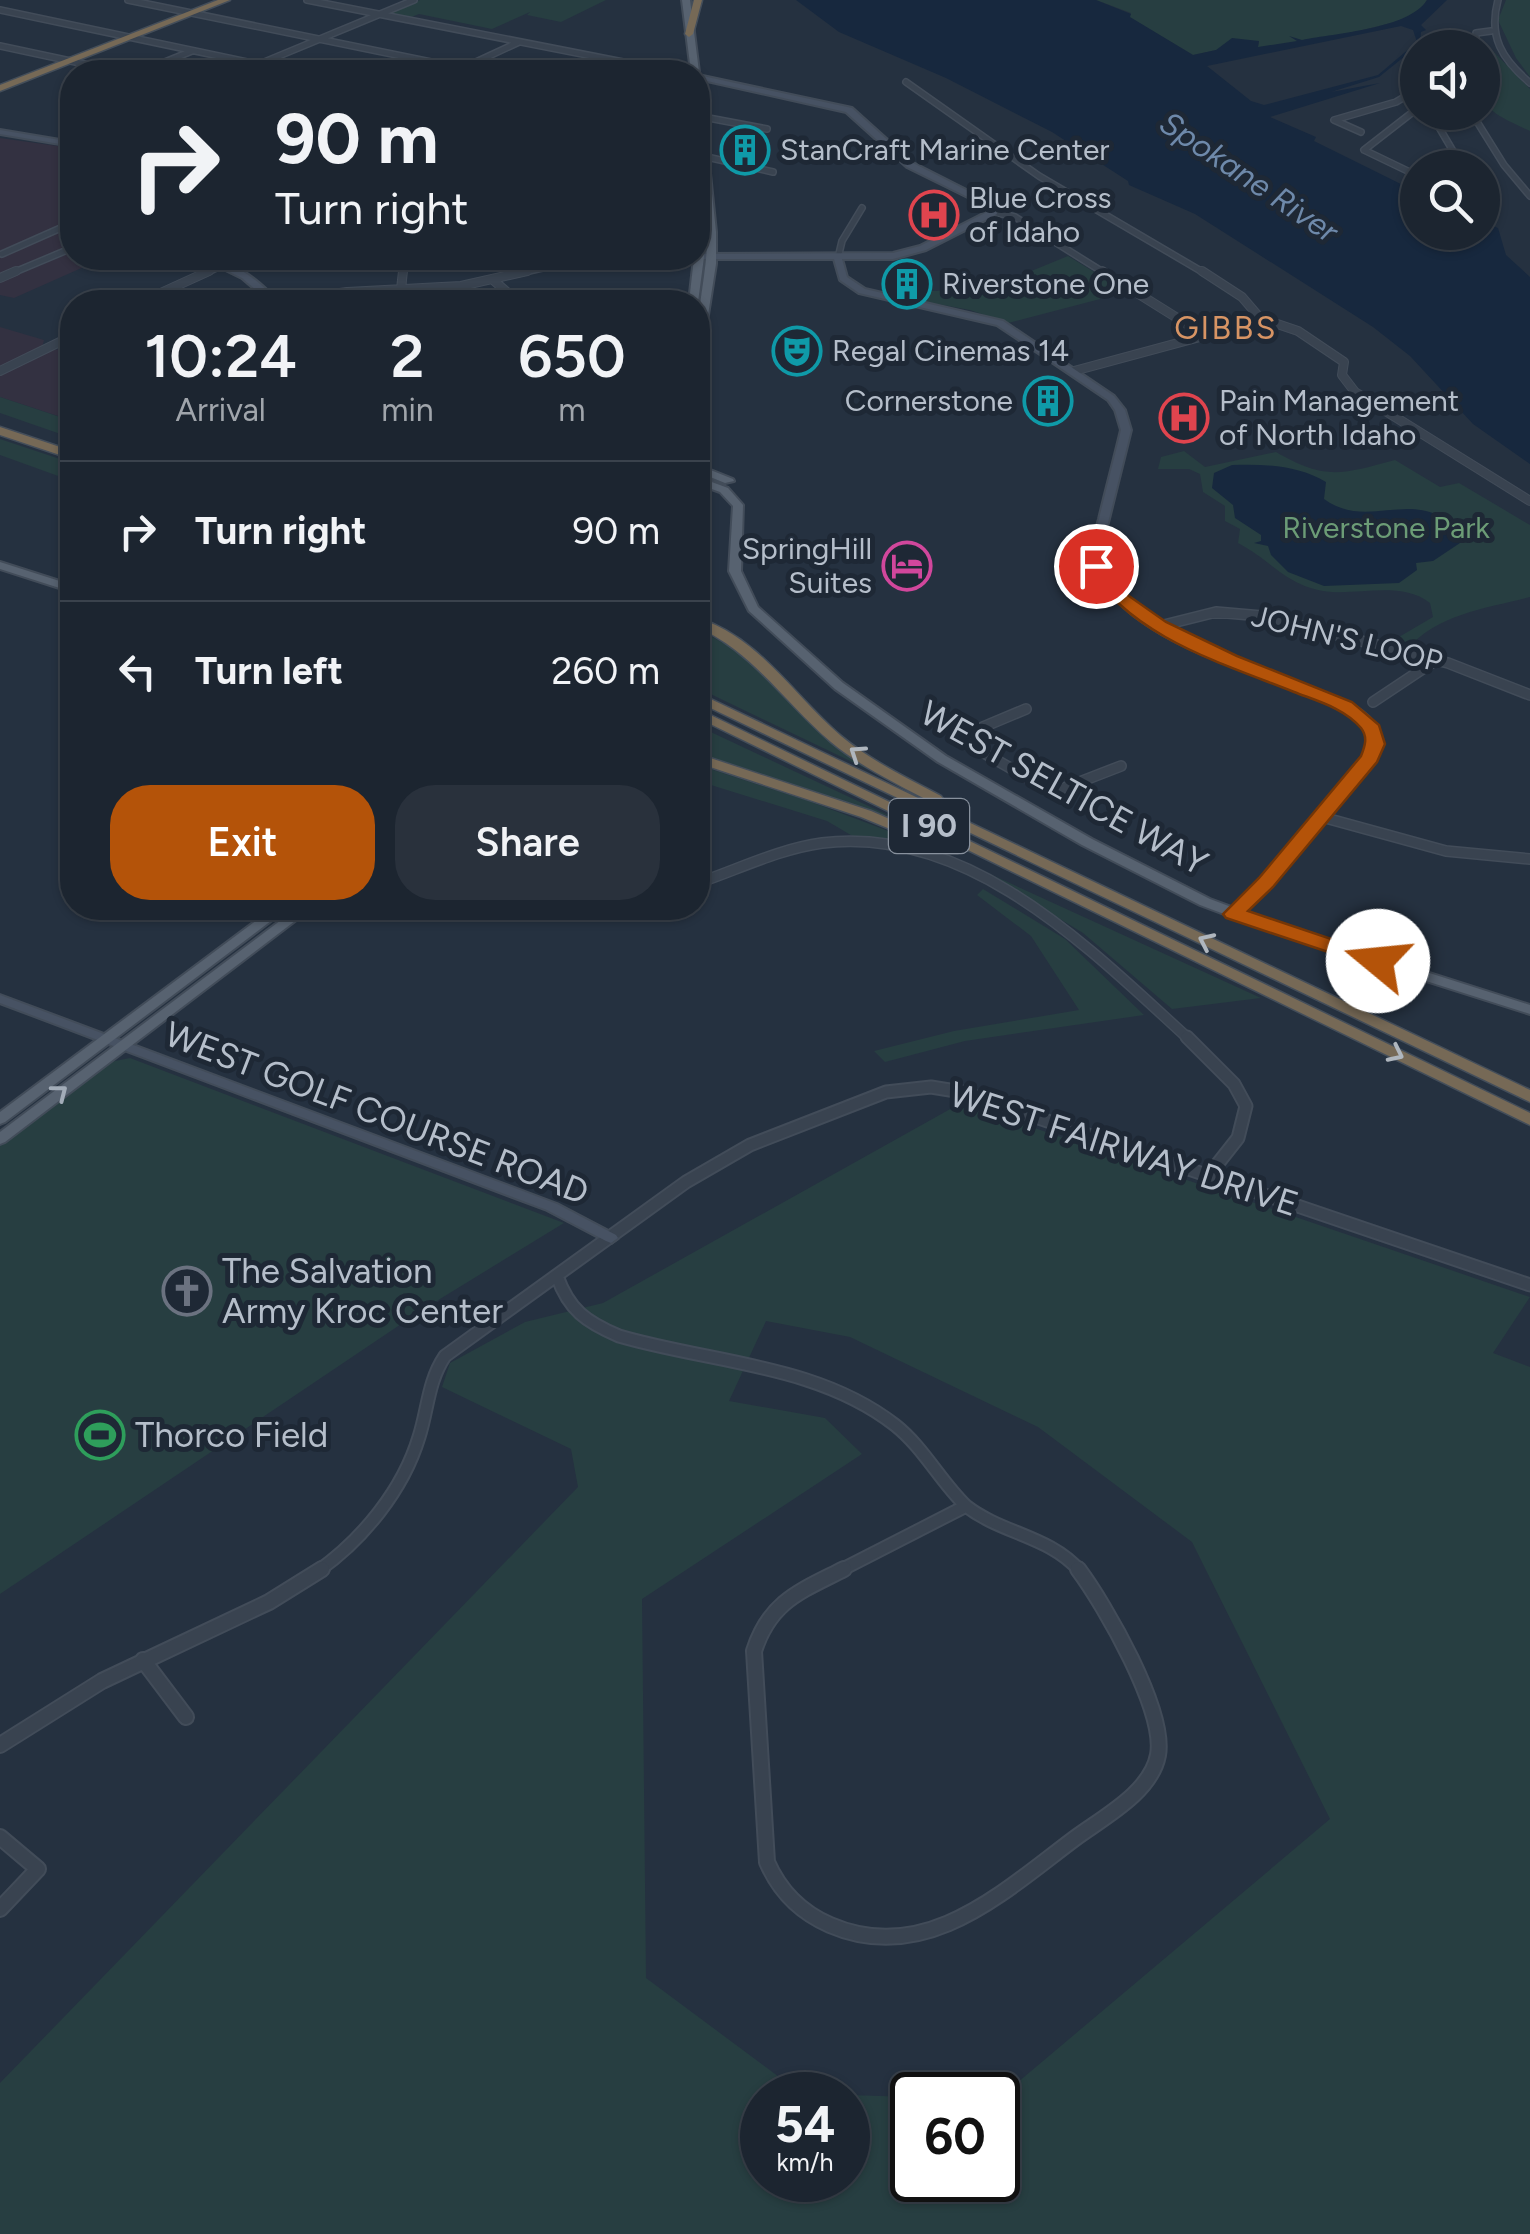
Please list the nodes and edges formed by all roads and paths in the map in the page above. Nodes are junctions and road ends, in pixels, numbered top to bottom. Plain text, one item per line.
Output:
1 (128, 0) edge
2 (226, 0) edge
3 (313, 0) edge
4 (414, 0) edge
5 (683, 0) edge
6 (698, 0) edge
7 (1498, 0) edge
8 (0, 10) edge
9 (191, 14) junction
10 (380, 14) junction
11 (1492, 30) edge
12 (689, 34) junction
13 (130, 38) junction
14 (318, 40) junction
15 (520, 42) junction
16 (0, 46) edge
17 (192, 51) junction
18 (1500, 53) edge
19 (65, 60) edge
20 (73, 60) edge
21 (170, 60) edge
22 (234, 60) edge
23 (270, 60) edge
24 (417, 60) edge
25 (481, 60) edge
26 (612, 60) edge
27 (686, 60) edge
28 (693, 60) edge
29 (60, 65) edge
30 (710, 78) edge
31 (906, 82) dead end
32 (1530, 83) edge
33 (0, 88) edge
34 (1400, 101) edge
35 (710, 118) edge
36 (1400, 122) edge
37 (767, 130) dead end
38 (1482, 130) edge
39 (1361, 132) dead end
40 (0, 134) edge
41 (60, 142) edge
42 (710, 158) edge
43 (1400, 167) edge
44 (773, 172) dead end
45 (1530, 196) edge
46 (862, 208) dead end
47 (994, 212) junction
48 (60, 228) edge
49 (60, 253) edge
50 (2, 254) dead end
51 (710, 257) edge
52 (838, 258) junction
53 (210, 270) edge
54 (233, 270) edge
55 (404, 270) edge
56 (532, 270) edge
57 (0, 278) edge
58 (492, 279) junction
59 (401, 289) junction
60 (167, 290) edge
61 (262, 290) edge
62 (391, 290) edge
63 (505, 290) edge
64 (1264, 320) junction
65 (1206, 336) junction
66 (60, 342) edge
67 (1074, 371) junction
68 (0, 372) edge
69 (0, 419) edge
70 (0, 431) edge
71 (60, 439) edge
72 (60, 451) edge
73 (710, 473) edge
74 (710, 485) edge
75 (710, 496) edge
76 (1530, 501) edge
77 (739, 517) junction
78 (0, 565) edge
79 (60, 584) edge
80 (1160, 626) junction
81 (710, 629) edge
82 (1436, 660) junction
83 (1530, 695) edge
84 (1373, 702) dead end
85 (710, 703) edge
86 (1026, 709) dead end
87 (710, 719) edge
88 (710, 762) edge
89 (1122, 766) dead end
90 (1322, 816) junction
91 (1530, 859) edge
92 (710, 878) edge
93 (1125, 903) junction
94 (1234, 914) junction
95 (266, 920) edge
96 (289, 920) edge
97 (1160, 939) junction
98 (0, 998) edge
99 (1530, 1010) edge
100 (105, 1040) junction
101 (121, 1046) junction
102 (1530, 1097) edge
103 (0, 1120) edge
104 (1530, 1120) edge
105 (0, 1139) edge
106 (1208, 1176) junction
107 (611, 1238) junction
108 (557, 1276) junction
109 (1530, 1285) edge
110 (966, 1506) junction
111 (143, 1660) junction
112 (186, 1717) dead end
113 (0, 1745) edge
114 (0, 1837) edge
115 (0, 1909) edge

1 - 9 street
2 - 9 highway
3 - 10 street
4 - 10 street
5 - 12 main road
5 - 27 main road
6 - 12 highway
7 - 11 street
8 - 13 street
9 - 13 highway
9 - 14 street
10 - 14 street
10 - 15 street
12 - 28 main road
13 - 17 street
13 - 20 highway
14 - 23 street
14 - 24 street
15 - 25 street
15 - 26 street
16 - 19 street
17 - 21 street
17 - 22 street
18 - 32 street
29 - 33 highway
30 - 47 street
31 - 64 street
34 - 39 street
35 - 37 street
36 - 43 street
38 - 45 street
40 - 41 street
42 - 44 street
46 - 52 street
47 - 52 street
47 - 65 street
48 - 50 street
49 - 57 street
51 - 52 street
52 - 67 street
53 - 60 street
54 - 61 street
55 - 59 street
56 - 58 street
58 - 59 street
58 - 63 street
59 - 62 street
64 - 65 street
64 - 76 street
65 - 67 street
66 - 68 street
67 - 80 street
69 - 71 highway
70 - 72 highway
73 - 77 main road
74 - 77 main road
75 - 77 main road
77 - 94 main road, WEST SELTICE WAY
78 - 79 main road
80 - 82 street, JOHN'S LOOP
80 - 90 street
93 -> 81 highway
82 - 83 street, JOHN'S LOOP
82 - 84 street
85 - 93 highway, I 90
86 - 89 street
87 - 97 highway, I 90
88 - 97 highway, I 90
90 - 91 street
90 - 94 street
92 - 106 street
102 -> 93 highway, I 90
94 - 99 main road, WEST SELTICE WAY
95 - 100 main road
96 - 101 main road
97 -> 104 highway, I 90
98 - 100 street, WEST GOLF COURSE ROAD
100 - 101 street, WEST GOLF COURSE ROAD
100 - 103 main road
105 -> 101 main road
101 - 107 street, WEST GOLF COURSE ROAD
106 - 107 street, WEST FAIRWAY DRIVE
106 - 109 street, WEST FAIRWAY DRIVE
107 - 108 street, WEST FAIRWAY DRIVE
108 - 110 street
108 - 111 street, WEST FAIRWAY DRIVE
110 - 110 street
111 - 112 street
111 - 113 street, WEST FAIRWAY DRIVE
114 - 115 street

